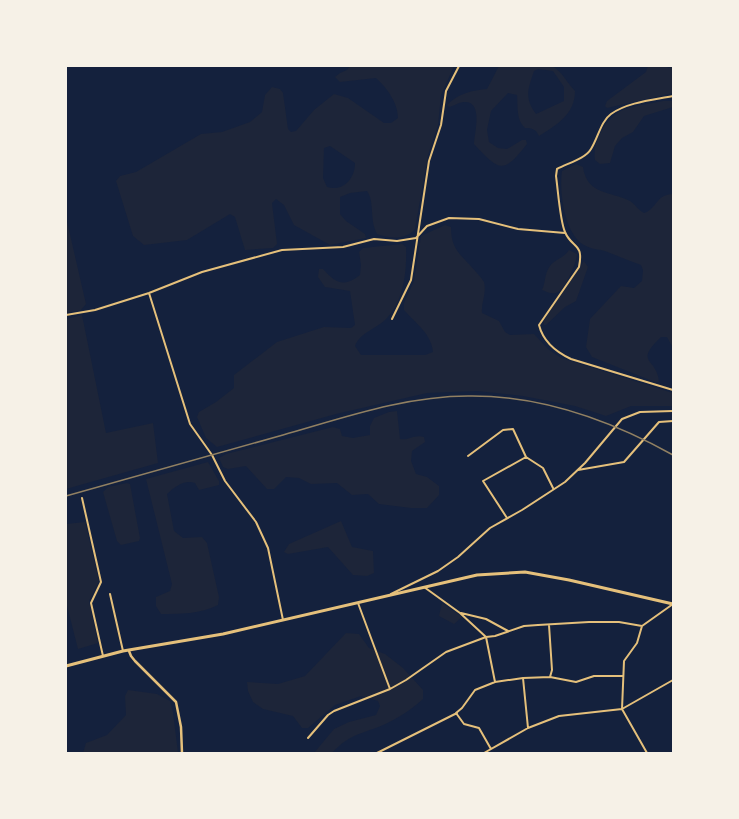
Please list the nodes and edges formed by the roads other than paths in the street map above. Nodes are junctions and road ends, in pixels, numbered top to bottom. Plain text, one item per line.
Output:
1 (459, 66) edge
2 (673, 96) edge
3 (565, 233) junction
4 (416, 238) junction
5 (149, 293) junction
6 (66, 315) edge
7 (392, 319) dead end
8 (673, 390) edge
9 (673, 411) edge
10 (673, 421) edge
11 (468, 456) dead end
12 (526, 457) junction
13 (578, 470) junction
14 (553, 488) junction
15 (82, 498) dead end
16 (507, 518) junction
17 (424, 587) junction
18 (110, 594) dead end
19 (391, 594) junction
20 (358, 603) junction
21 (673, 604) edge
22 (460, 613) junction
23 (283, 620) junction
24 (549, 625) junction
25 (642, 626) junction
26 (508, 631) junction
27 (486, 637) junction
28 (129, 650) junction
29 (123, 651) junction
30 (103, 656) junction
31 (66, 666) edge
32 (622, 676) junction
33 (523, 678) junction
34 (550, 678) junction
35 (673, 680) edge
36 (495, 682) junction
37 (390, 689) junction
38 (622, 709) junction
39 (456, 713) junction
40 (528, 728) junction
41 (308, 738) dead end
42 (490, 749) junction
43 (182, 753) edge
44 (377, 753) edge
45 (484, 753) edge
46 (647, 753) edge

1 - 4 street
2 - 3 street
3 - 4 street
3 - 8 street
4 - 5 street
4 - 7 street
5 - 6 street
5 - 23 street
9 - 13 street
10 - 13 street
11 - 12 street
12 - 14 street
12 - 16 street
13 - 14 street
14 - 16 street
15 - 30 street
16 - 19 street
17 - 19 highway
17 - 21 highway
17 - 22 street
18 - 29 street
19 - 20 highway
20 - 23 highway
20 - 37 street
21 - 25 street
22 - 26 street
22 - 27 street
23 - 28 highway
24 - 25 street
24 - 26 street
24 - 34 street
25 - 32 street
26 - 27 street
27 - 36 street
27 - 37 street
28 - 29 highway
28 - 43 street
29 - 30 highway
30 - 31 highway
32 - 34 street
32 - 38 street
33 - 34 street
33 - 36 street
33 - 40 street
35 - 38 street
36 - 39 street
37 - 41 street
38 - 40 street
38 - 46 street
39 - 42 street
39 - 44 street
40 - 42 street
42 - 45 street

